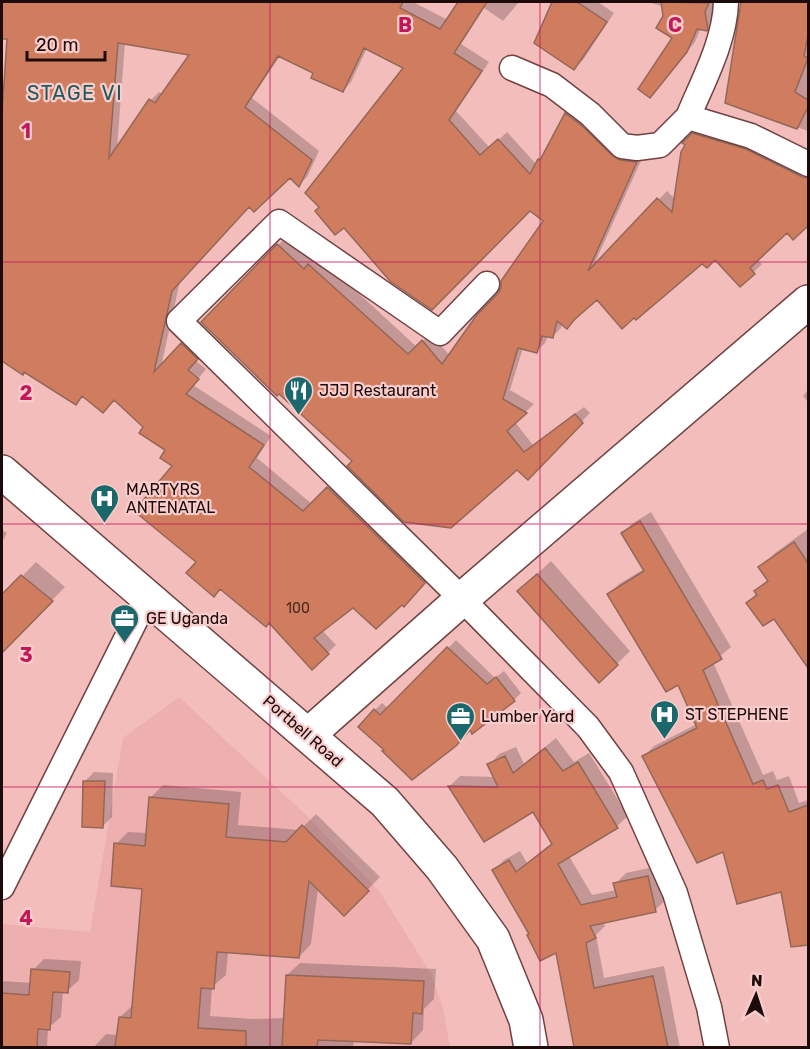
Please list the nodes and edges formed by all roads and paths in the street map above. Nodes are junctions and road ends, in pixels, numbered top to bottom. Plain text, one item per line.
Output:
1 (726, 2) edge
2 (512, 68) dead end
3 (688, 117) junction
4 (808, 164) edge
5 (487, 284) dead end
6 (808, 302) edge
7 (2, 472) edge
8 (147, 597) junction
9 (462, 599) junction
10 (308, 735) junction
11 (2, 887) edge
12 (531, 1047) edge
13 (717, 1047) edge

1 - 3 street
2 - 3 street
3 - 4 street
5 - 9 street
6 - 9 main road
7 - 8 main road, Portbell Road
8 - 10 main road, Portbell Road
8 - 11 street
9 - 10 main road
9 - 13 street
10 - 12 main road, Portbell Road

